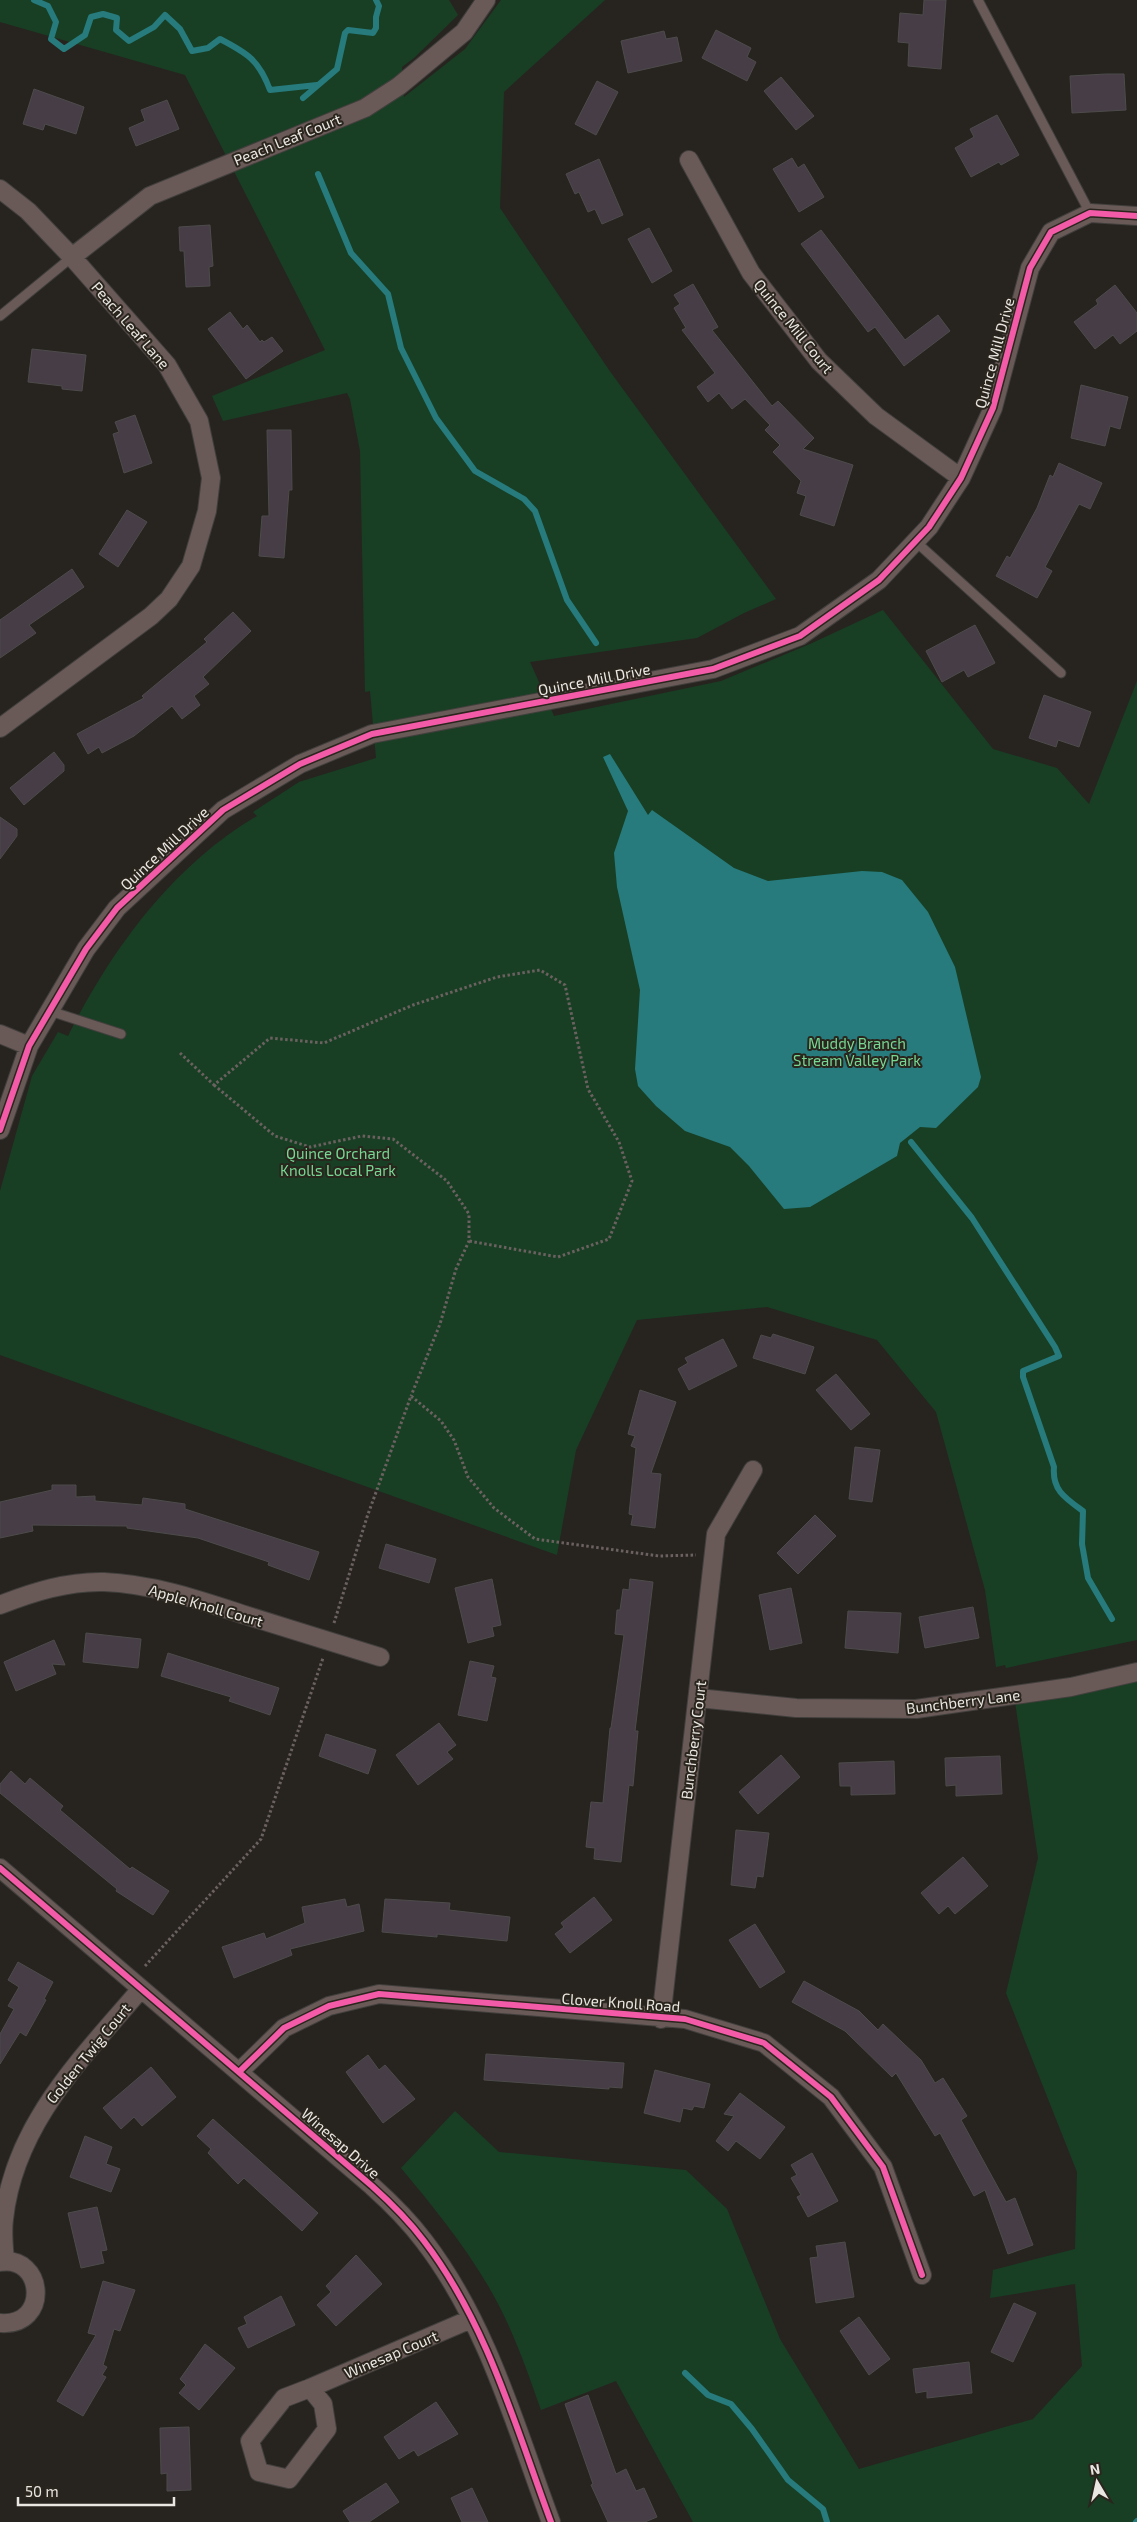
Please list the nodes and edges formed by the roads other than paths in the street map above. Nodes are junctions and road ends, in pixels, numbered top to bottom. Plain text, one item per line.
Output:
1 (486, 0) edge
2 (978, 0) edge
3 (689, 160) dead end
4 (0, 189) edge
5 (1090, 213) junction
6 (1137, 216) edge
7 (72, 257) junction
8 (0, 316) edge
9 (961, 478) junction
10 (915, 542) junction
11 (1061, 673) dead end
12 (0, 728) edge
13 (50, 1011) junction
14 (0, 1034) edge
15 (121, 1034) dead end
16 (29, 1046) junction
17 (0, 1130) edge
18 (753, 1470) dead end
19 (0, 1605) edge
20 (380, 1657) dead end
21 (1137, 1672) edge
22 (698, 1698) junction
23 (0, 1868) edge
24 (134, 1985) junction
25 (661, 2019) junction
26 (239, 2072) junction
27 (2, 2262) edge
28 (922, 2275) dead end
29 (471, 2319) junction
30 (0, 2323) edge
31 (310, 2388) junction
32 (552, 2522) edge

1 - 7 street, Peach Leaf Court
2 - 5 lane
3 - 9 street, Quince Mill Court
4 - 7 street, Peach Leaf Lane
5 - 6 street, Quince Mill Drive
5 - 9 street, Quince Mill Drive
7 - 8 lane
7 - 12 street, Peach Leaf Lane
9 - 10 street, Quince Mill Drive
10 - 11 lane
10 - 13 street, Quince Mill Drive
13 - 15 lane
13 - 16 street, Quince Mill Drive
14 - 16 street
16 - 17 street, Quince Mill Drive
18 - 22 street, Bunchberry Court
19 - 20 street, Apple Knoll Court
21 - 22 street, Bunchberry Lane
22 - 25 street, Bunchberry Court
23 - 24 street, Winesap Drive
24 - 26 street, Winesap Drive
24 - 27 street, Golden Twig Court
25 - 26 street, Clover Knoll Road
25 - 28 street, Clover Knoll Road
26 - 29 street, Winesap Drive
27 - 30 street, Golden Twig Court
29 - 31 street, Winesap Court
29 - 32 street, Winesap Drive
31 - 31 street, Winesap Court

